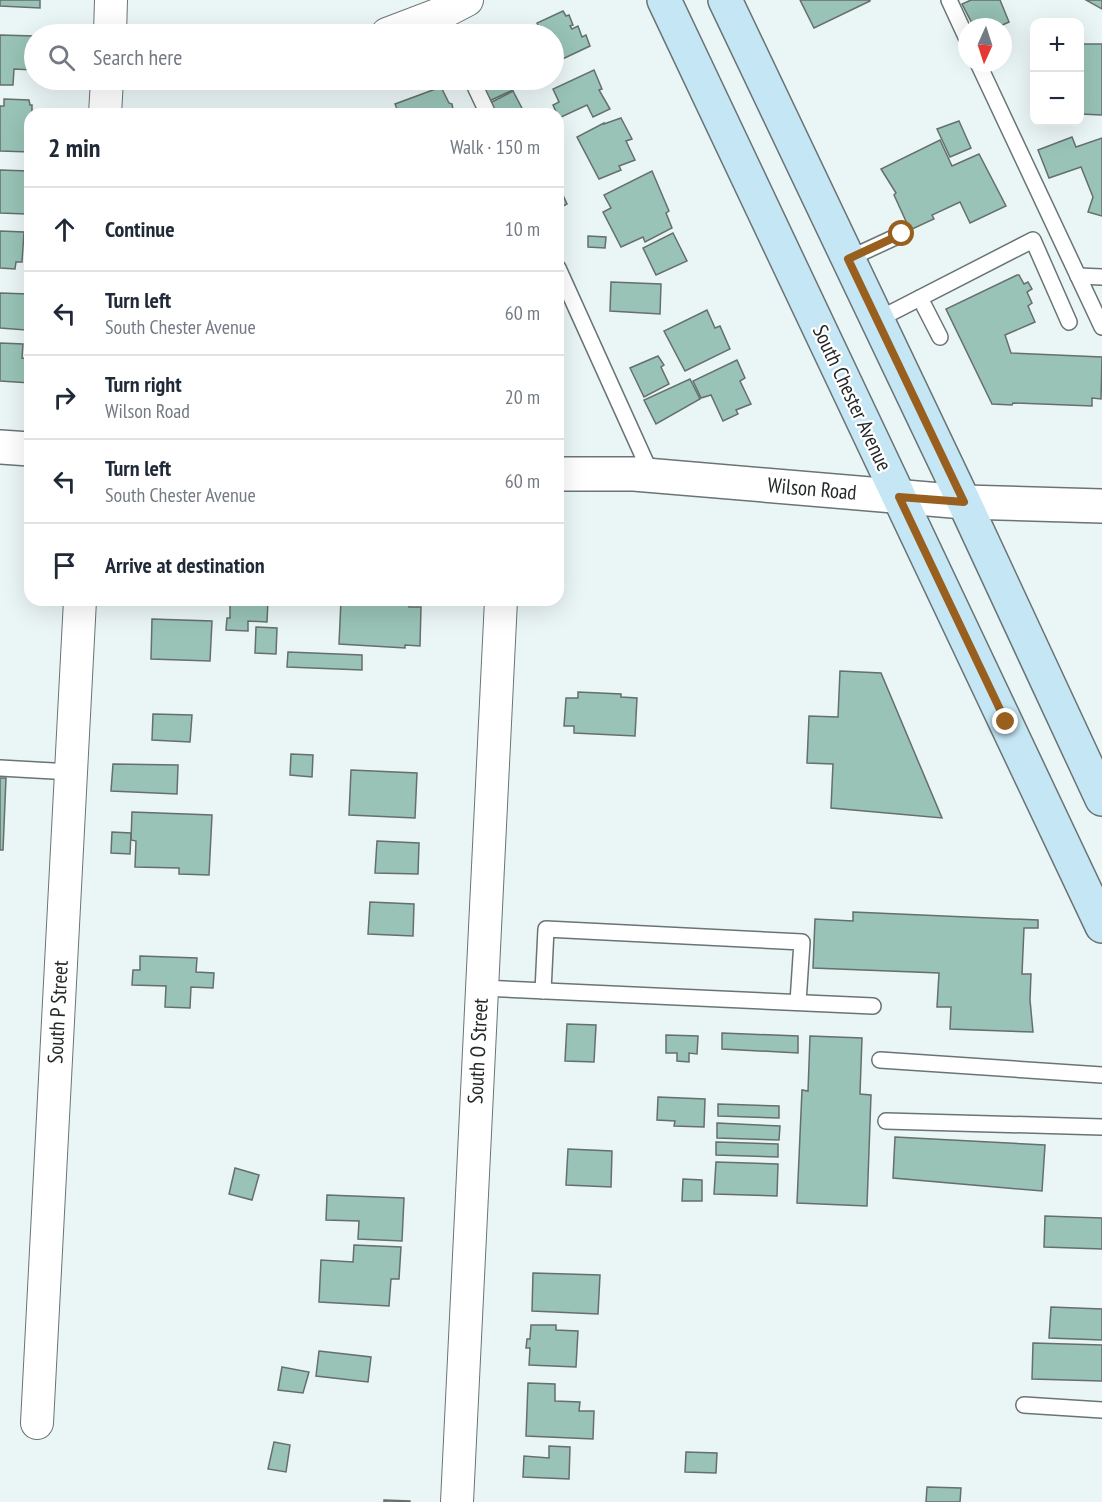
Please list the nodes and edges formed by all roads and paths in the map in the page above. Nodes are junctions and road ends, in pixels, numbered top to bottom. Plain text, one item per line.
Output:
1 (111, 0) edge
2 (664, 0) edge
3 (725, 0) edge
4 (949, 0) edge
5 (449, 12) edge
6 (958, 20) edge
7 (110, 24) edge
8 (415, 24) edge
9 (982, 72) edge
10 (106, 90) edge
11 (477, 90) edge
12 (105, 108) edge
13 (485, 108) edge
14 (902, 234) dead end
15 (848, 259) junction
16 (1078, 276) junction
17 (1102, 277) edge
18 (564, 292) edge
19 (920, 298) junction
20 (877, 320) junction
21 (1069, 322) dead end
22 (1102, 327) edge
23 (940, 337) dead end
24 (0, 447) edge
25 (24, 449) edge
26 (564, 474) edge
27 (652, 476) junction
28 (899, 497) junction
29 (964, 502) junction
30 (1102, 506) edge
31 (80, 606) edge
32 (501, 606) edge
33 (0, 768) edge
34 (71, 772) junction
35 (1102, 799) edge
36 (1102, 926) edge
37 (481, 988) junction
38 (543, 991) junction
39 (798, 1002) junction
40 (873, 1006) dead end
41 (880, 1060) dead end
42 (1102, 1075) edge
43 (886, 1121) dead end
44 (1102, 1127) edge
45 (1024, 1405) dead end
46 (1102, 1410) edge
47 (36, 1423) dead end
48 (457, 1502) edge

1 - 7 street
2 - 28 main road, South Chester Avenue
3 - 15 main road
4 - 6 lane
5 - 8 street
9 - 16 lane
10 - 12 street
11 - 13 lane
14 - 15 lane
15 - 20 main road
16 - 17 lane
16 - 22 lane
18 - 27 lane
19 - 20 lane
19 - 21 lane
19 - 23 lane
20 - 29 main road
24 - 25 street
26 - 27 street, Wilson Road
27 - 28 street, Wilson Road
28 - 29 street, Wilson Road
28 - 36 main road, South Chester Avenue
29 - 30 street, Wilson Road
29 - 35 main road
31 - 34 street, South P Street
32 - 37 street, South O Street
33 - 34 lane
34 - 47 street, South P Street
37 - 38 lane
37 - 48 street, South O Street
38 - 39 lane
38 - 39 lane
39 - 40 lane
41 - 42 lane
43 - 44 lane
45 - 46 lane

